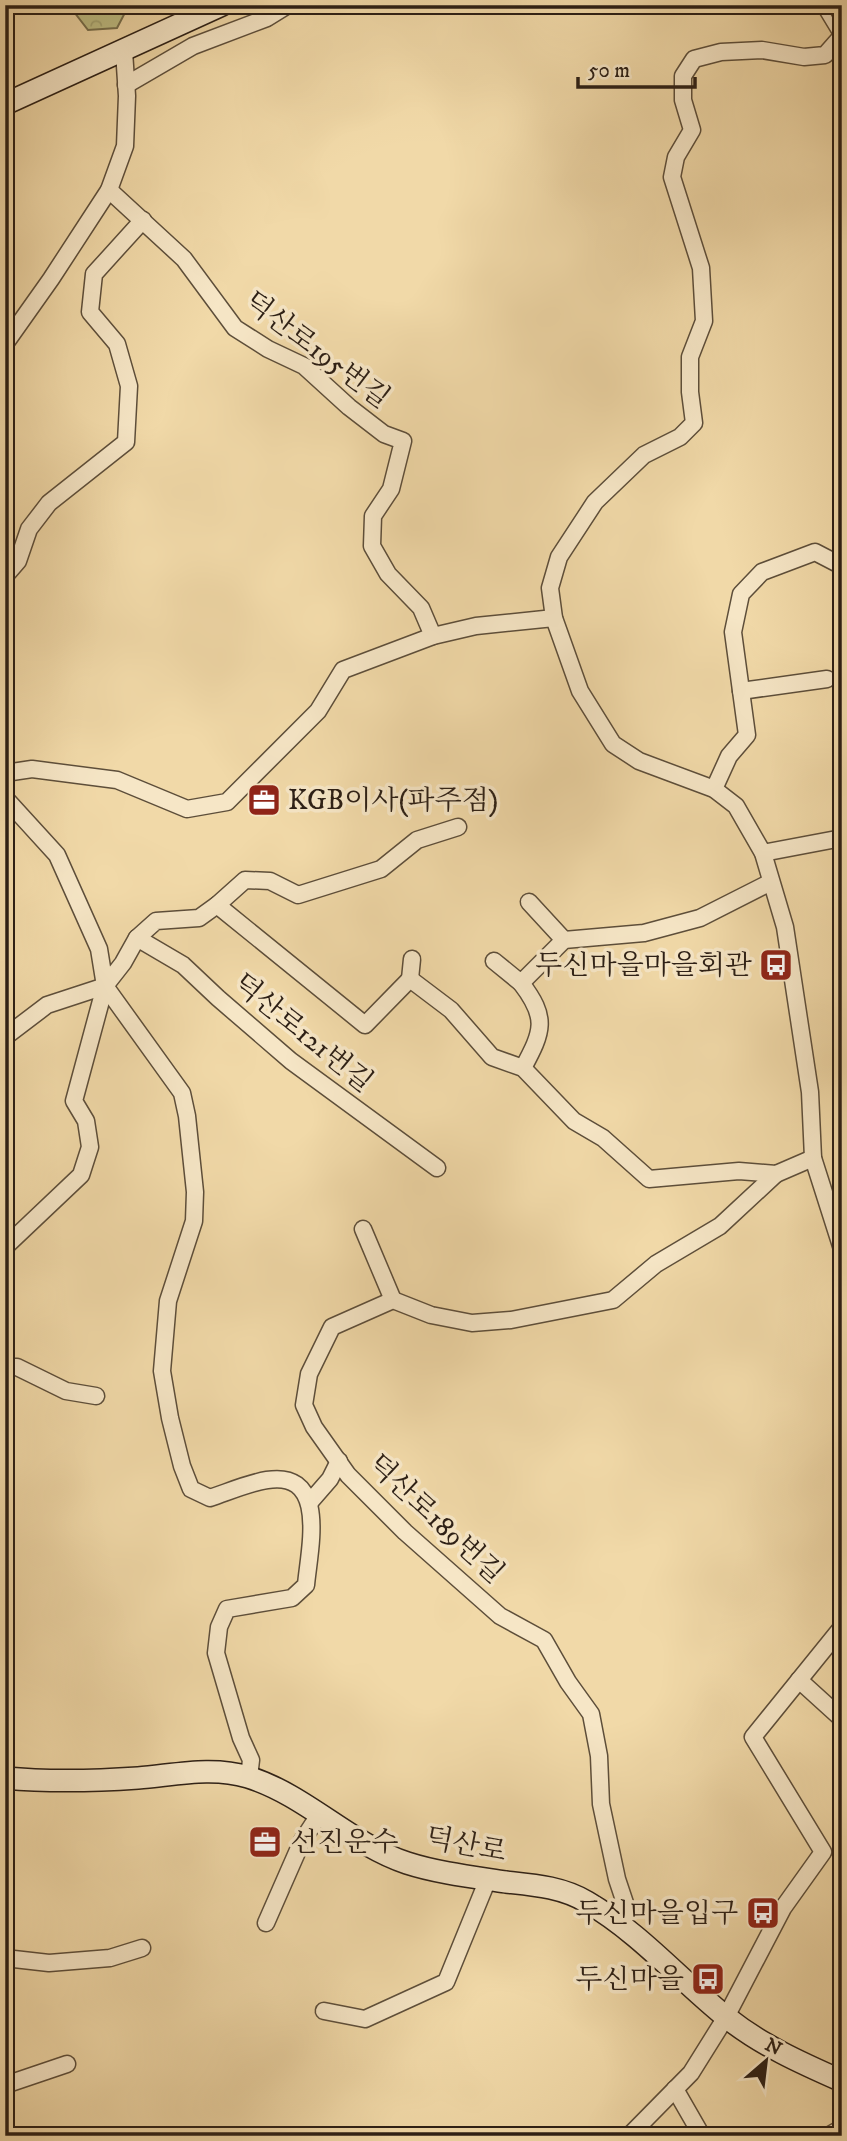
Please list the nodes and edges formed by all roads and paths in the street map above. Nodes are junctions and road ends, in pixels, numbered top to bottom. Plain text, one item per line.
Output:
1 (222, 5) edge
2 (288, 5) edge
3 (820, 5) edge
4 (841, 39) edge
5 (124, 51) junction
6 (126, 85) junction
7 (5, 104) edge
8 (109, 190) junction
9 (143, 220) junction
10 (5, 344) edge
11 (842, 566) edge
12 (5, 576) edge
13 (554, 618) junction
14 (433, 636) junction
15 (827, 679) dead end
16 (741, 691) junction
17 (5, 773) edge
18 (714, 789) junction
19 (5, 799) edge
20 (458, 827) dead end
21 (842, 838) edge
22 (763, 853) junction
23 (771, 882) junction
24 (528, 902) dead end
25 (216, 905) junction
26 (137, 938) junction
27 (564, 940) junction
28 (412, 959) dead end
29 (494, 961) dead end
30 (410, 979) junction
31 (521, 983) junction
32 (105, 986) junction
33 (5, 1037) edge
34 (523, 1068) junction
35 (813, 1158) junction
36 (437, 1168) dead end
37 (776, 1174) junction
38 (363, 1229) dead end
39 (5, 1247) edge
40 (842, 1250) edge
41 (393, 1300) junction
42 (5, 1367) edge
43 (96, 1396) dead end
44 (339, 1461) junction
45 (310, 1502) junction
46 (842, 1626) edge
47 (799, 1680) junction
48 (842, 1719) edge
49 (249, 1777) junction
50 (5, 1778) edge
51 (319, 1815) junction
52 (488, 1879) junction
53 (266, 1923) dead end
54 (624, 1925) junction
55 (142, 1948) dead end
56 (5, 1958) edge
57 (324, 2011) dead end
58 (726, 2017) junction
59 (67, 2064) dead end
60 (842, 2081) edge
61 (5, 2085) edge
62 (675, 2089) junction
63 (842, 2128) edge
64 (629, 2136) edge
65 (702, 2136) edge
66 (828, 2136) edge

1 - 5 street
2 - 6 street
3 - 4 lane
4 - 13 street
5 - 6 street
5 - 7 street
6 - 8 street
8 - 9 street
8 - 10 street
9 - 12 street
9 - 14 street, 덕산로195번길
11 - 16 street
13 - 14 street
13 - 18 street
14 - 17 street
15 - 16 street
16 - 18 street
18 - 22 street
19 - 32 street
20 - 25 street
21 - 22 street
22 - 23 street
23 - 27 street
23 - 35 street
24 - 27 street
25 - 26 street
25 - 30 street, 덕산로121번길
26 - 32 street
26 - 36 street, 덕산로121번길
27 - 31 street
28 - 30 street
29 - 31 street
30 - 34 street
31 - 34 street
32 - 33 street
32 - 39 street
32 - 45 street
34 - 37 street
35 - 37 street
35 - 40 street
37 - 41 street
38 - 41 street
41 - 44 street, 덕산로189번길
42 - 43 street
44 - 45 street
44 - 54 street, 덕산로189번길
45 - 49 street
46 - 47 street
47 - 48 street
47 - 58 street
49 - 50 street, 덕산로
49 - 51 street, 덕산로
51 - 52 street, 덕산로
51 - 53 street
52 - 54 street, 덕산로
52 - 57 street
54 - 58 street, 덕산로
55 - 56 street
58 - 60 street, 덕산로
58 - 62 street
59 - 61 street
62 - 64 street
62 - 65 street
63 - 66 street

